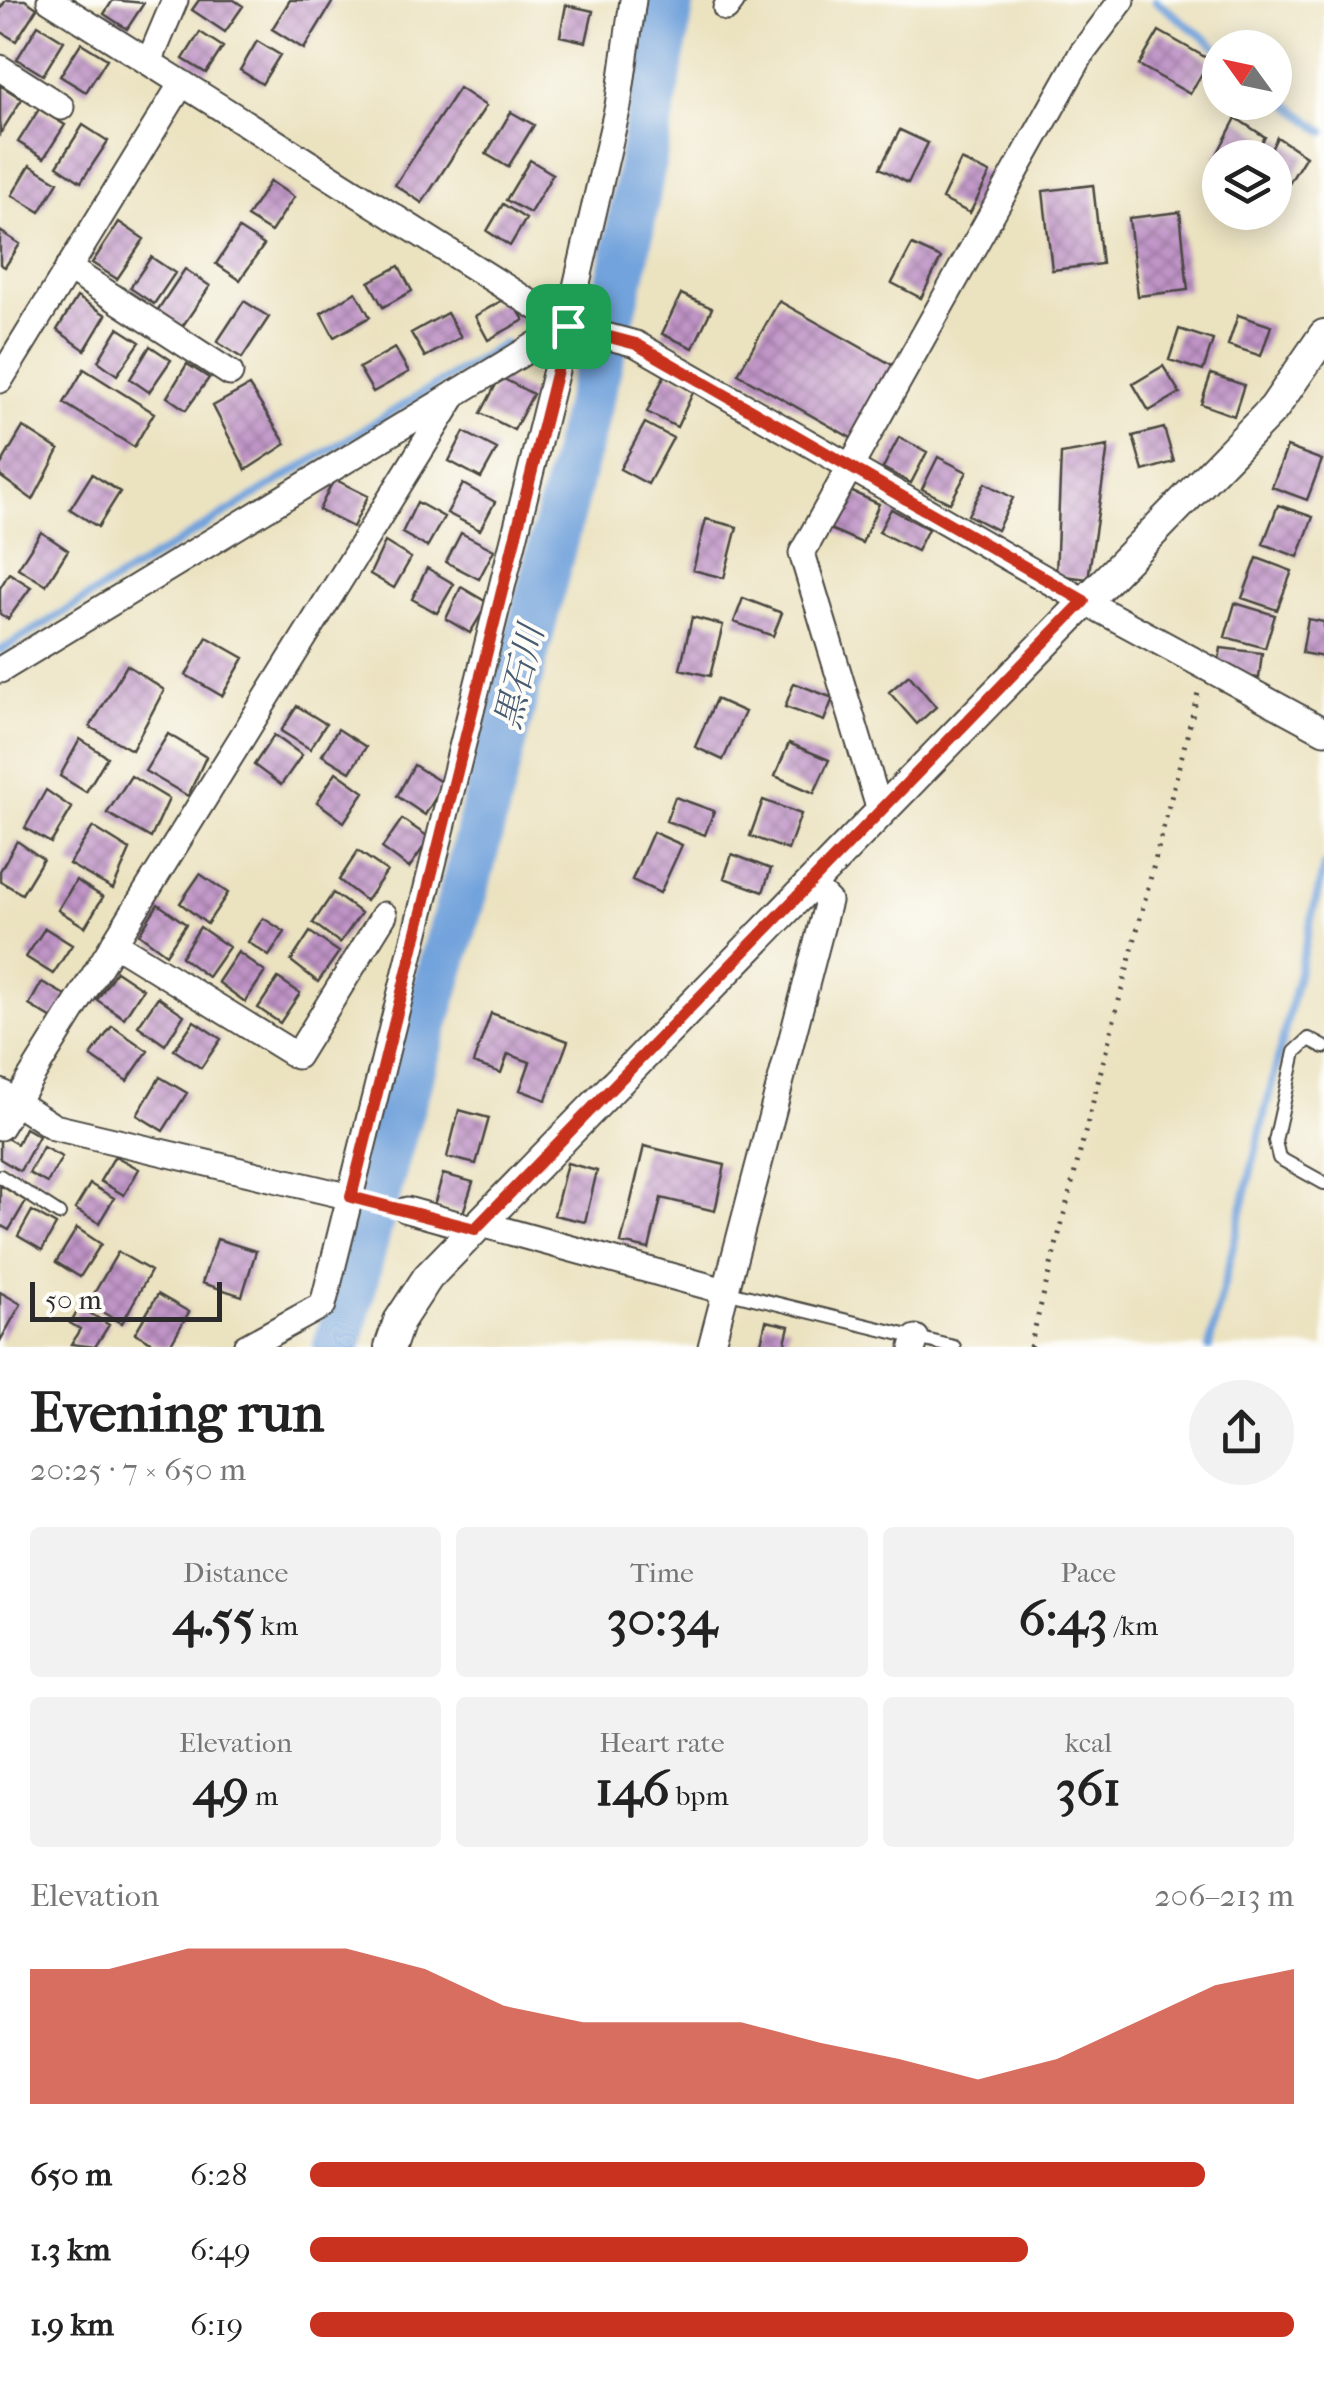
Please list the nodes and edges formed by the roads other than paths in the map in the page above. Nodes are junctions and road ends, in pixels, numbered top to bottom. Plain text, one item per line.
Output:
1 (50, 0) edge
2 (175, 0) edge
3 (632, 0) edge
4 (1122, 0) edge
5 (149, 62) junction
6 (0, 68) edge
7 (182, 83) junction
8 (61, 107) dead end
9 (68, 268) junction
10 (568, 326) junction
11 (1324, 335) edge
12 (230, 373) dead end
13 (0, 380) edge
14 (456, 393) junction
15 (850, 468) junction
16 (1084, 601) junction
17 (0, 670) edge
18 (1324, 731) edge
19 (880, 811) junction
20 (810, 884) junction
21 (384, 915) dead end
22 (114, 944) junction
23 (1324, 1048) edge
24 (8, 1097) edge
25 (0, 1127) edge
26 (0, 1176) edge
27 (1324, 1183) edge
28 (351, 1197) junction
29 (407, 1210) dead end
30 (59, 1214) dead end
31 (478, 1226) junction
32 (725, 1291) junction
33 (914, 1342) edge
34 (246, 1347) edge
35 (390, 1347) edge
36 (711, 1347) edge
37 (954, 1347) edge

1 - 5 street
2 - 5 street
3 - 10 street
4 - 15 street
5 - 7 street
6 - 8 street
7 - 9 street
7 - 10 street
9 - 12 street
9 - 13 street
10 - 14 street
10 - 15 street
10 - 28 street
11 - 16 street
14 - 17 street
14 - 22 street
15 - 16 street
15 - 19 street
16 - 18 street
16 - 19 street
19 - 20 street
20 - 31 street
20 - 32 street
21 - 22 street
22 - 24 street
23 - 27 lane
24 - 25 street
24 - 28 street
26 - 30 lane
28 - 34 street
29 - 31 street
31 - 32 street
31 - 35 street
32 - 33 lane
32 - 36 street
33 - 37 lane

